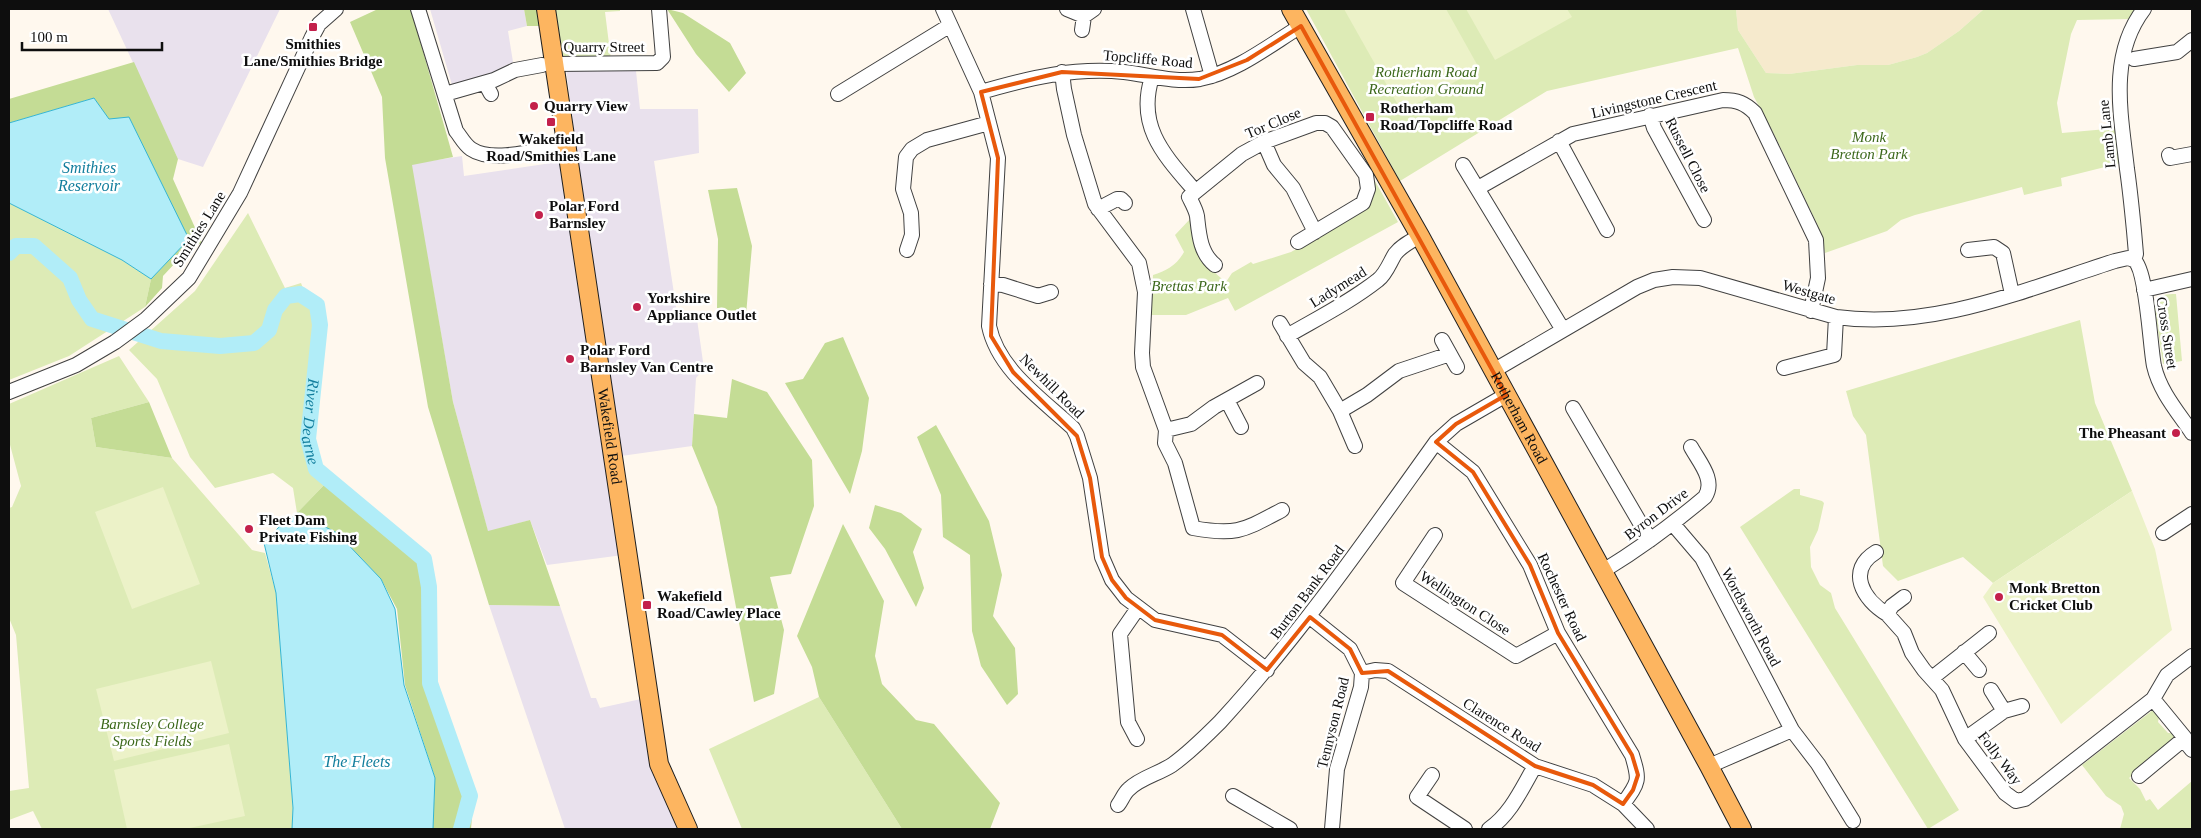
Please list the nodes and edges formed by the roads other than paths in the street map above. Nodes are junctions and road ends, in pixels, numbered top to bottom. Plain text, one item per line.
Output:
1 (336, 9) edge
2 (418, 9) edge
3 (546, 9) edge
4 (659, 9) edge
5 (943, 9) edge
6 (1067, 9) edge
7 (1193, 9) edge
8 (1291, 9) edge
9 (2144, 9) edge
10 (1087, 18) edge
11 (950, 26) junction
12 (1300, 26) junction
13 (2192, 40) edge
14 (2134, 59) dead end
15 (548, 65) junction
16 (1062, 72) junction
17 (1212, 76) junction
18 (1152, 77) junction
19 (981, 92) junction
20 (445, 94) junction
21 (838, 94) dead end
22 (1650, 115) junction
23 (989, 123) junction
24 (1264, 142) junction
25 (1559, 142) junction
26 (566, 145) junction
27 (2170, 154) dead end
28 (2192, 154) edge
29 (1463, 165) dead end
30 (1478, 188) junction
31 (1195, 191) junction
32 (1125, 203) dead end
33 (1098, 209) junction
34 (1696, 215) dead end
35 (1607, 230) dead end
36 (1315, 232) junction
37 (1420, 236) junction
38 (1298, 242) dead end
39 (907, 250) dead end
40 (1968, 250) dead end
41 (2134, 260) junction
42 (1215, 265) dead end
43 (2192, 278) edge
44 (991, 284) junction
45 (2144, 290) junction
46 (1051, 292) dead end
47 (2012, 294) junction
48 (1811, 311) junction
49 (1836, 317) junction
50 (1280, 323) dead end
51 (1563, 330) junction
52 (1287, 336) junction
53 (1442, 340) dead end
54 (1450, 354) junction
55 (1457, 367) dead end
56 (1784, 368) dead end
57 (1493, 371) junction
58 (1257, 383) dead end
59 (9, 392) edge
60 (1506, 395) junction
61 (1227, 400) junction
62 (1573, 408) dead end
63 (1340, 411) junction
64 (2187, 416) edge
65 (1241, 427) dead end
66 (1166, 430) junction
67 (2192, 432) edge
68 (1436, 442) junction
69 (1355, 446) dead end
70 (1690, 447) dead end
71 (1282, 510) dead end
72 (2192, 514) edge
73 (1673, 524) junction
74 (2163, 533) dead end
75 (1435, 536) dead end
76 (1650, 540) junction
77 (1876, 552) dead end
78 (1603, 571) junction
79 (1904, 597) dead end
80 (1138, 608) junction
81 (1887, 614) junction
82 (1310, 617) junction
83 (1558, 633) junction
84 (1989, 633) dead end
85 (1964, 652) junction
86 (2192, 656) edge
87 (1267, 670) junction
88 (1979, 670) dead end
89 (1362, 673) junction
90 (1932, 678) junction
91 (1991, 690) dead end
92 (2153, 700) junction
93 (2022, 706) dead end
94 (2004, 712) junction
95 (1792, 730) junction
96 (1137, 733) dead end
97 (1965, 739) junction
98 (2183, 739) junction
99 (2192, 750) edge
100 (1535, 766) junction
101 (1710, 766) junction
102 (1432, 776) dead end
103 (2139, 776) dead end
104 (1232, 796) dead end
105 (1124, 803) dead end
106 (1623, 804) junction
107 (1853, 821) dead end
108 (688, 829) edge
109 (1290, 829) edge
110 (1332, 829) edge
111 (1465, 829) edge
112 (1489, 829) edge
113 (1647, 829) edge
114 (1742, 829) edge

1 - 59 street, Smithies Lane
2 - 20 street
3 - 15 main road, Wakefield Road
4 - 15 street, Quarry Street
5 - 11 street, Newhill Road
6 - 10 street
7 - 17 street
8 - 12 main road, Rotherham Road
9 - 41 street, Lamb Lane
11 - 19 street, Newhill Road
11 - 21 street
12 - 17 street, Topcliffe Road
12 - 37 main road, Rotherham Road
13 - 14 street
15 - 20 street
15 - 26 main road, Wakefield Road
16 - 18 street, Topcliffe Road
16 - 19 street, Topcliffe Road
16 - 33 street
17 - 18 street, Topcliffe Road
18 - 31 street
19 - 23 street, Newhill Road
20 - 26 street
22 - 25 street, Livingstone Crescent
22 - 34 street, Russell Close
22 - 48 street, Livingstone Crescent
23 - 39 street
23 - 44 street, Newhill Road
24 - 31 street, Tor Close
24 - 36 street
24 - 36 street, Tor Close
25 - 30 street, Livingstone Crescent
25 - 35 street
26 - 108 main road, Wakefield Road
27 - 28 street
29 - 30 street
30 - 51 street
31 - 42 street
32 - 33 street
33 - 66 street
36 - 38 street, Tor Close
37 - 52 street, Ladymead
37 - 57 main road, Rotherham Road
40 - 47 street
41 - 45 street, Cross Street
41 - 47 street, Westgate
43 - 45 street
44 - 46 street
44 - 80 street, Newhill Road
45 - 64 street, Cross Street
47 - 49 street, Westgate
48 - 49 street, Westgate
48 - 51 street, Westgate
49 - 56 street
50 - 52 street
51 - 57 street, Westgate
52 - 63 street
53 - 54 street
54 - 55 street
54 - 63 street
57 - 60 main road, Rotherham Road
58 - 61 street
60 - 68 street, Burton Bank Road
60 - 78 main road, Rotherham Road
61 - 65 street
61 - 66 street
62 - 76 street
63 - 69 street
64 - 67 street, Cross Street
66 - 71 street
68 - 82 street, Burton Bank Road
68 - 83 street, Rochester Road
70 - 73 street, Byron Drive
72 - 74 street
73 - 76 street, Byron Drive
73 - 95 street, Wordsworth Road
75 - 83 street, Wellington Close
76 - 78 street, Byron Drive
77 - 81 street, Folly Way
78 - 101 main road, Rotherham Road
79 - 81 street
80 - 87 street, Newhill Road
80 - 96 street
81 - 90 street, Folly Way
82 - 87 street, Burton Bank Road
82 - 89 street, Tennyson Road
83 - 106 street, Rochester Road
84 - 85 street
85 - 88 street
85 - 90 street
86 - 92 street, Folly Way
87 - 105 street, Burton Bank Road
89 - 100 street, Clarence Road
89 - 110 street, Tennyson Road
90 - 97 street, Folly Way
91 - 94 street
92 - 97 street, Folly Way
92 - 98 street
93 - 94 street
94 - 97 street
95 - 101 street
95 - 107 street, Wordsworth Road
98 - 99 street
98 - 103 street
100 - 106 street, Clarence Road
100 - 112 street
101 - 114 main road, Rotherham Road
102 - 111 street
104 - 109 street
106 - 113 street, Clarence Road

